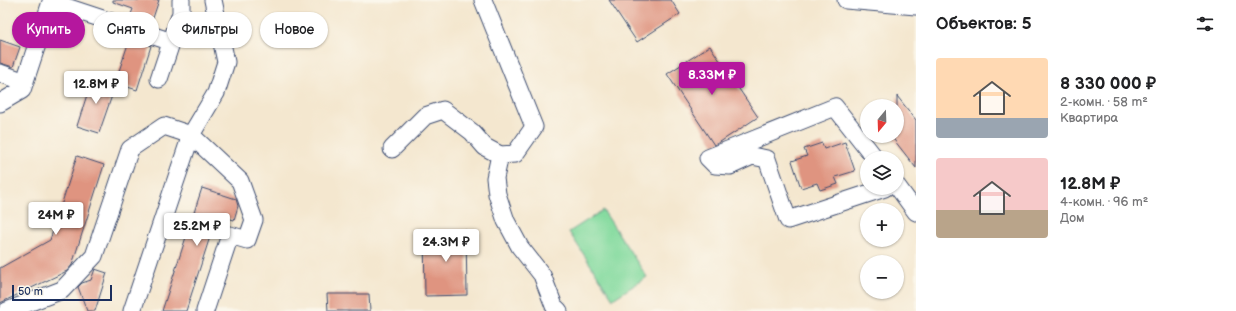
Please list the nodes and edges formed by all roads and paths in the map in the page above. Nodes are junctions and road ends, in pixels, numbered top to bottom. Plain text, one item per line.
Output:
1 (180, 0) edge
2 (213, 0) edge
3 (483, 0) edge
4 (846, 0) edge
5 (916, 6) edge
6 (181, 12) edge
7 (167, 40) edge
8 (170, 48) edge
9 (0, 73) edge
10 (159, 79) dead end
11 (25, 82) junction
12 (0, 103) edge
13 (190, 135) junction
14 (392, 148) dead end
15 (870, 151) edge
16 (500, 155) junction
17 (864, 195) edge
18 (904, 195) edge
19 (916, 212) edge
20 (8, 311) edge
21 (132, 311) edge
22 (205, 311) edge
23 (559, 311) edge

1 - 6 lane
2 - 13 lane
3 - 16 lane
4 - 5 lane
7 - 11 lane
8 - 10 lane
9 - 11 lane
11 - 12 lane
13 - 20 lane
13 - 21 lane
13 - 22 lane
14 - 16 lane
15 - 17 lane
16 - 23 lane
18 - 19 lane

